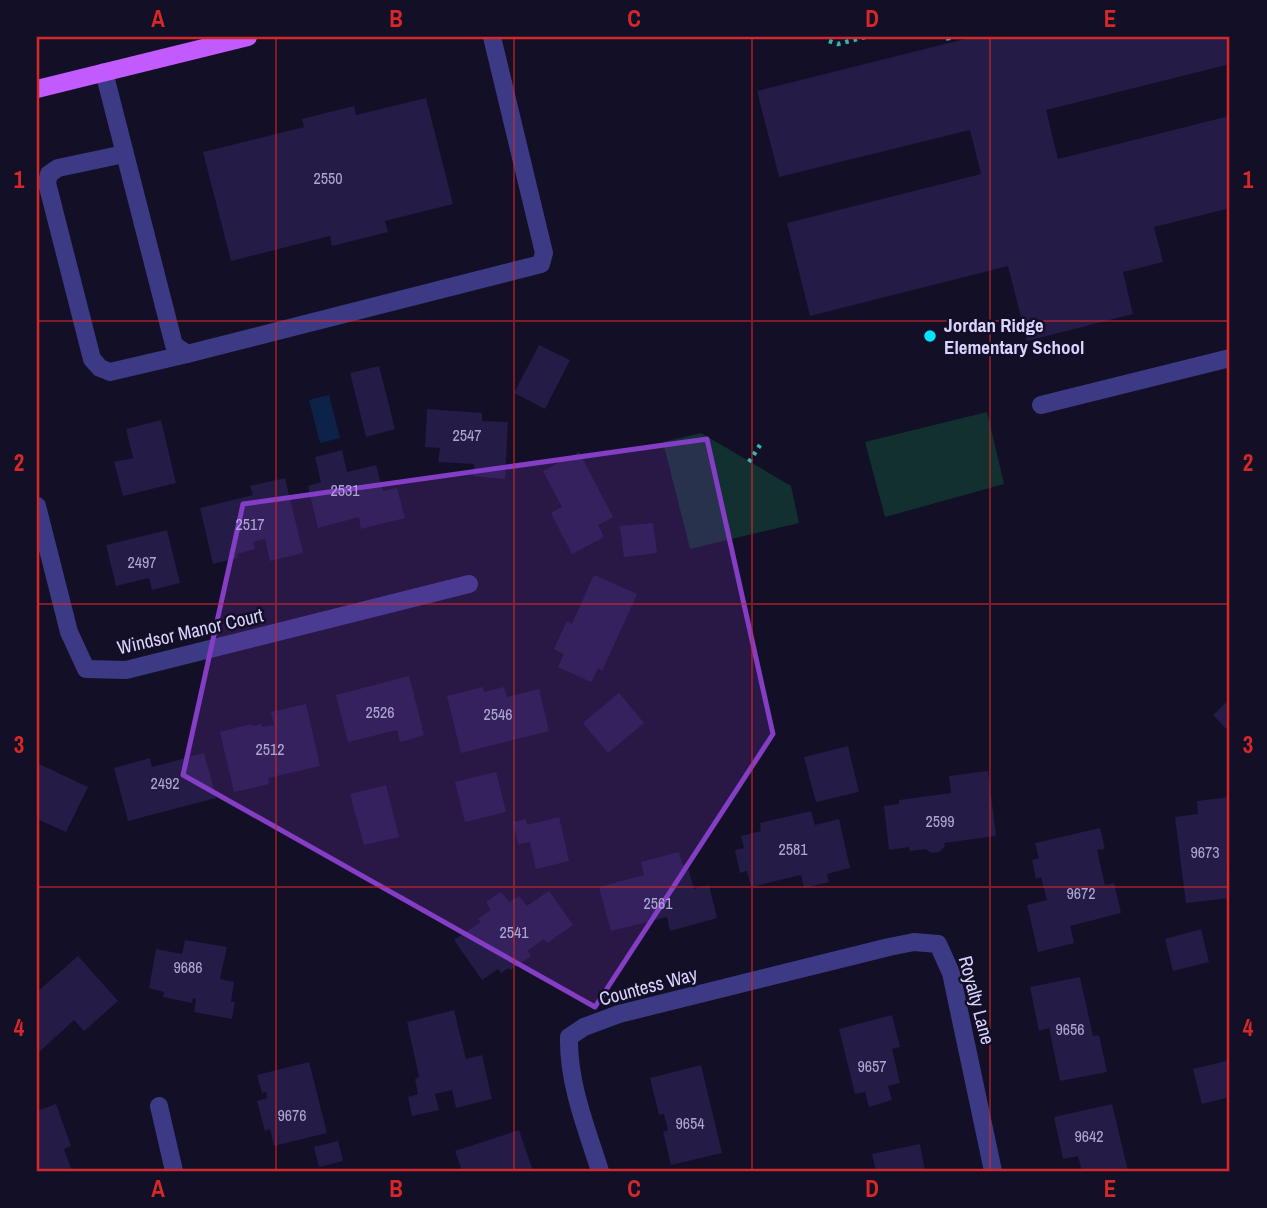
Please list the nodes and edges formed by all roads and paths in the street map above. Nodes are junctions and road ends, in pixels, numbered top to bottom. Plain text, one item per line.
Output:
1 (247, 37) edge
2 (492, 37) edge
3 (865, 37) edge
4 (829, 41) dead end
5 (104, 72) junction
6 (37, 89) edge
7 (124, 154) junction
8 (187, 354) junction
9 (1230, 358) edge
10 (1041, 405) dead end
11 (760, 445) dead end
12 (749, 462) dead end
13 (37, 506) edge
14 (469, 584) dead end
15 (753, 981) joint
16 (159, 1106) dead end
17 (174, 1171) edge
18 (600, 1171) edge
19 (993, 1171) edge

1 - 5 main road
2 - 8 street
3 - 4 path
5 - 6 main road
5 - 7 street
7 - 8 street
7 - 8 street
9 - 10 street
11 - 12 path
13 - 14 street, Windsor Manor Court
15 - 18 street, Countess Way
15 - 19 street, Royalty Lane
16 - 17 street

